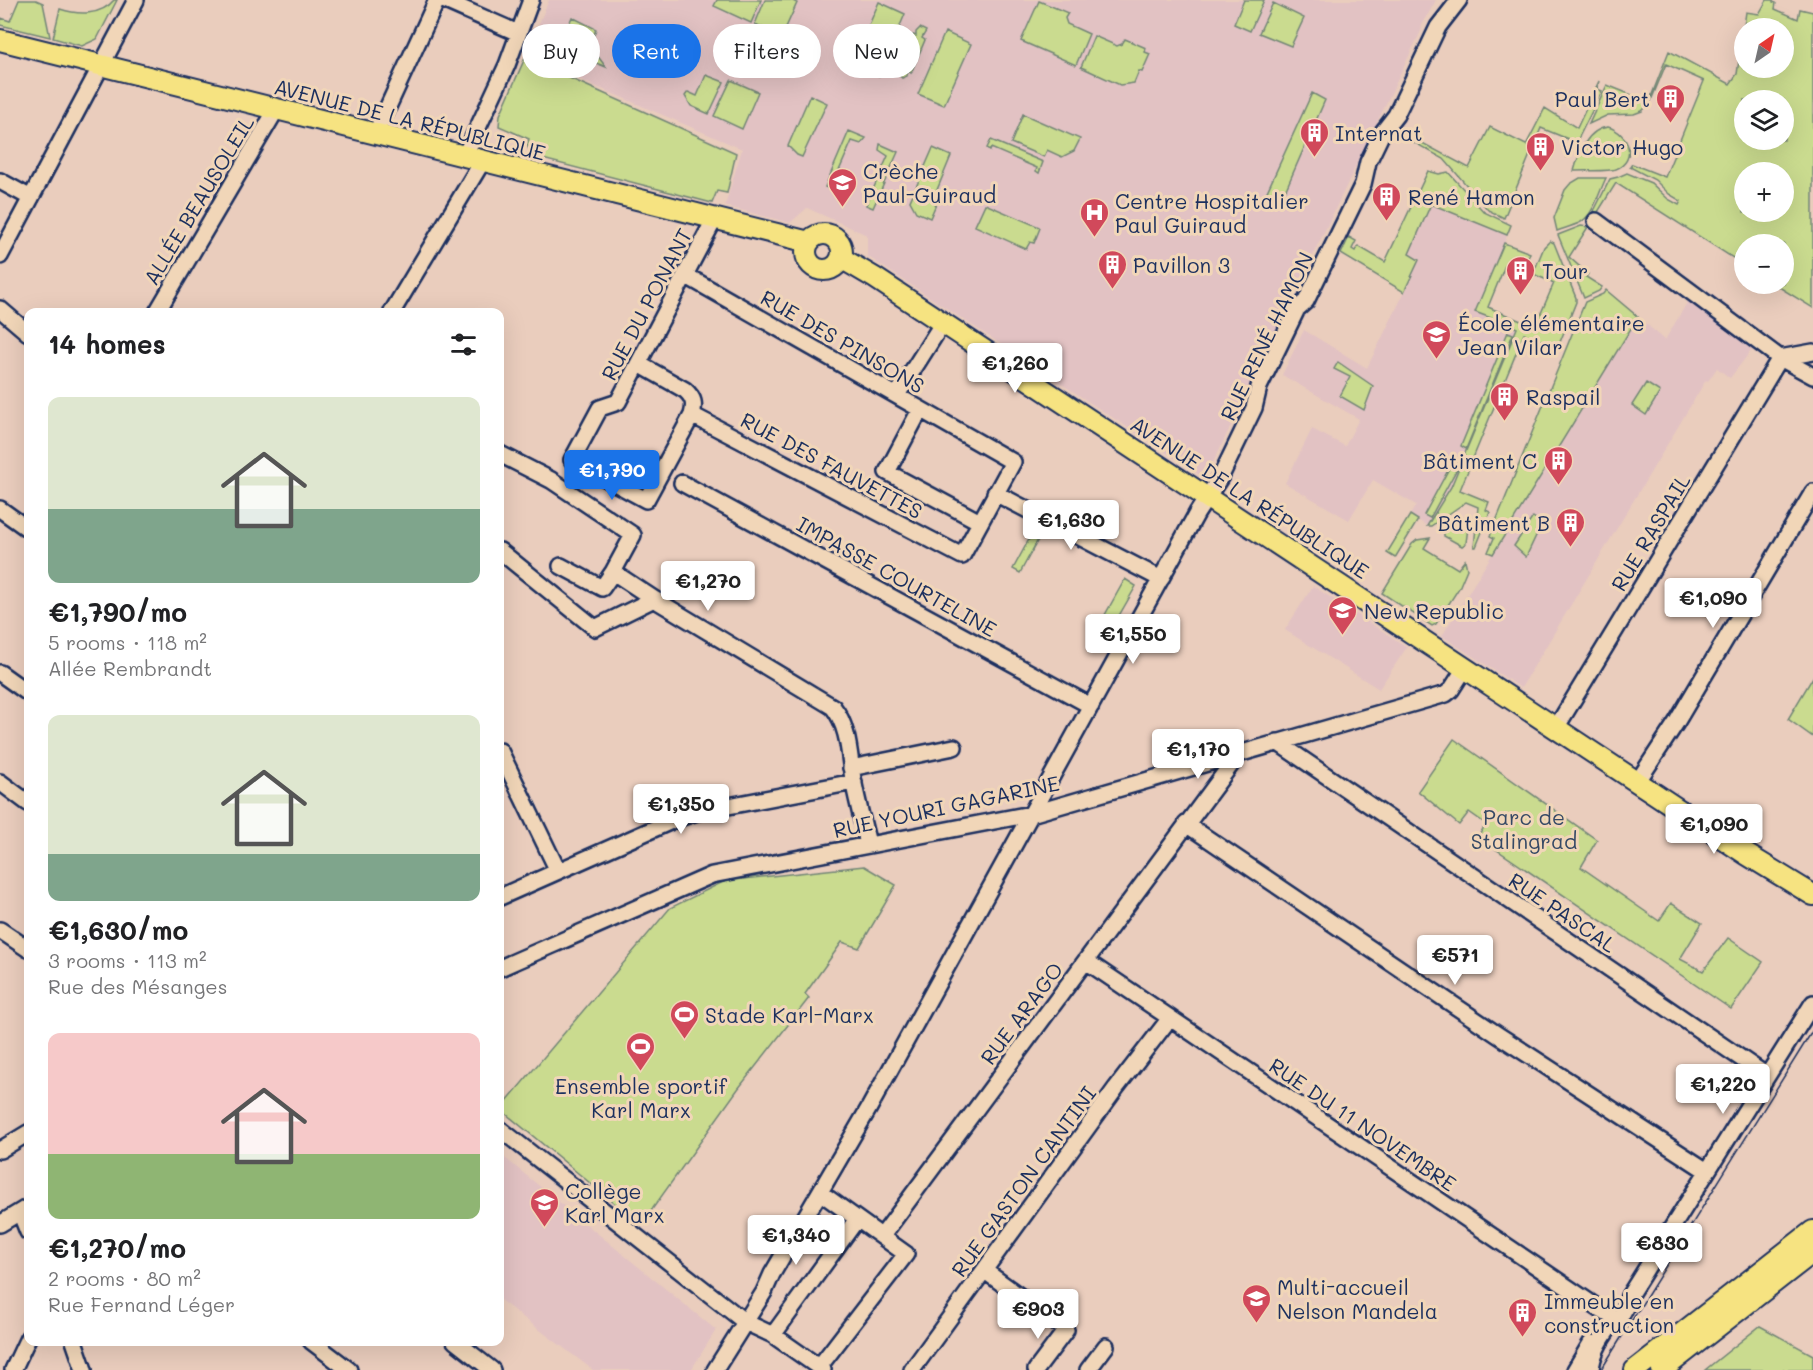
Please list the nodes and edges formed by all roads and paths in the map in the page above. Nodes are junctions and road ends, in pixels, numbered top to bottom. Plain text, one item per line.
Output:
1 (136, 0) edge
2 (437, 0) edge
3 (443, 0) edge
4 (531, 0) edge
5 (1459, 0) edge
6 (518, 33) junction
7 (0, 40) edge
8 (100, 65) junction
9 (276, 110) junction
10 (375, 135) junction
11 (474, 160) junction
12 (0, 182) edge
13 (31, 198) junction
14 (714, 220) junction
15 (1596, 221) dead end
16 (809, 242) junction
17 (0, 256) edge
18 (841, 258) junction
19 (684, 275) junction
20 (159, 308) edge
21 (394, 308) edge
22 (0, 309) edge
23 (942, 324) junction
24 (24, 330) edge
25 (1813, 352) edge
26 (1780, 358) junction
27 (639, 364) junction
28 (1813, 376) edge
29 (897, 395) junction
30 (920, 410) junction
31 (692, 415) junction
32 (504, 456) edge
33 (682, 483) dead end
34 (1813, 492) edge
35 (995, 493) junction
36 (1207, 498) junction
37 (0, 509) edge
38 (980, 522) junction
39 (24, 526) edge
40 (504, 554) edge
41 (561, 567) dead end
42 (613, 572) junction
43 (1161, 579) junction
44 (654, 599) junction
45 (1465, 668) junction
46 (0, 673) edge
47 (24, 690) edge
48 (1091, 706) junction
49 (1556, 728) junction
50 (1277, 742) junction
51 (954, 747) dead end
52 (1238, 755) junction
53 (504, 759) edge
54 (852, 775) junction
55 (1638, 781) junction
56 (0, 782) edge
57 (24, 800) edge
58 (1031, 814) junction
59 (1186, 825) junction
60 (868, 844) junction
61 (558, 871) junction
62 (504, 892) edge
63 (1813, 895) edge
64 (0, 930) edge
65 (24, 946) edge
66 (1086, 961) junction
67 (504, 966) edge
68 (1813, 1004) edge
69 (1170, 1018) junction
70 (1767, 1076) junction
71 (504, 1132) edge
72 (24, 1135) edge
73 (0, 1150) edge
74 (1707, 1171) junction
75 (821, 1193) junction
76 (24, 1210) edge
77 (857, 1219) junction
78 (0, 1224) edge
79 (1813, 1231) edge
80 (882, 1236) junction
81 (1813, 1252) edge
82 (985, 1271) junction
83 (1601, 1310) junction
84 (1618, 1320) junction
85 (745, 1322) junction
86 (773, 1335) junction
87 (24, 1346) edge
88 (76, 1346) edge
89 (318, 1346) edge
90 (461, 1346) edge
91 (1106, 1346) dead end
92 (821, 1369) edge
93 (14, 1370) edge
94 (84, 1370) edge
95 (349, 1370) edge
96 (492, 1370) edge
97 (715, 1370) edge
98 (912, 1370) edge
99 (1036, 1370) edge
100 (1088, 1370) edge
101 (1575, 1370) edge
102 (1591, 1370) edge
103 (1635, 1370) edge
104 (1662, 1370) edge

1 - 8 street
2 - 10 street
3 - 6 street
4 - 6 street
5 - 36 street, RUE RENÉ HAMON
6 - 11 street
7 - 8 main road, AVENUE DE LA RÉPUBLIQUE
8 - 9 main road, AVENUE DE LA RÉPUBLIQUE
8 - 13 street
9 - 10 main road, AVENUE DE LA RÉPUBLIQUE
9 - 20 street, ALLÉE BEAUSOLEIL
10 - 11 main road, AVENUE DE LA RÉPUBLIQUE
11 - 14 main road, AVENUE DE LA RÉPUBLIQUE
11 - 21 street
12 - 13 street
13 - 17 street
14 - 16 main road, AVENUE DE LA RÉPUBLIQUE
14 - 19 street, RUE DU PONANT
15 - 26 street
16 - 18 main road, AVENUE DE LA RÉPUBLIQUE
16 - 18 main road
18 - 23 main road, AVENUE DE LA RÉPUBLIQUE
19 - 27 street, RUE DU PONANT
19 - 29 street, RUE DES PINSONS
22 - 24 street
23 - 29 street
23 - 36 main road, AVENUE DE LA RÉPUBLIQUE
25 - 26 street
26 - 28 street
26 - 49 street, RUE RASPAIL
27 - 31 street
27 - 31 street, RUE DU PONANT
29 - 30 street, RUE DES PINSONS
30 - 35 street, RUE DES PINSONS
30 - 38 street
31 - 38 street, RUE DES FAUVETTES
32 - 42 street
33 - 48 street, IMPASSE COURTELINE
34 - 55 street
35 - 38 street, RUE DES FAUVETTES
35 - 43 street
36 - 43 street, RUE RENÉ HAMON
36 - 45 main road, AVENUE DE LA RÉPUBLIQUE
37 - 39 street
40 - 44 street
41 - 42 street
42 - 44 street
43 - 48 street, RUE RENÉ HAMON
44 - 54 street
45 - 49 main road, AVENUE DE LA RÉPUBLIQUE
45 - 50 street, RUE YOURI GAGARINE
46 - 47 street
48 - 58 street, RUE RENÉ HAMON
49 - 55 main road, AVENUE DE LA RÉPUBLIQUE
50 - 52 street, RUE YOURI GAGARINE
50 - 70 street, RUE PASCAL
51 - 54 street
52 - 58 street, RUE YOURI GAGARINE
52 - 59 street, RUE ARAGO
53 - 61 street
54 - 60 street
54 - 61 street
55 - 63 main road, AVENUE DE LA RÉPUBLIQUE
56 - 57 street
58 - 60 street, RUE YOURI GAGARINE
58 - 75 street, RUE RENÉ HAMON
59 - 66 street, RUE ARAGO
59 - 74 street
60 - 67 street, RUE YOURI GAGARINE
61 - 62 street
64 - 65 street
66 - 69 street, RUE DU 11 NOVEMBRE
66 - 80 street, RUE ARAGO
68 - 70 street
69 - 82 street, RUE GASTON CANTINI
69 - 83 street, RUE DU 11 NOVEMBRE
70 - 74 street
71 - 85 street
72 - 73 street
74 - 84 street
75 - 77 street
75 - 85 street, RUE RENÉ HAMON
76 - 78 street
77 - 80 street
77 - 86 street
79 - 103 main road
80 - 92 street
81 - 104 main road
82 - 98 street, RUE GASTON CANTINI
82 - 99 street
83 - 84 street, RUE DU 11 NOVEMBRE
83 - 101 street
84 - 102 street
85 - 86 street
85 - 97 street, RUE RENÉ HAMON
86 - 92 street
87 - 93 street
88 - 94 street
89 - 95 street
90 - 96 street
91 - 100 street

